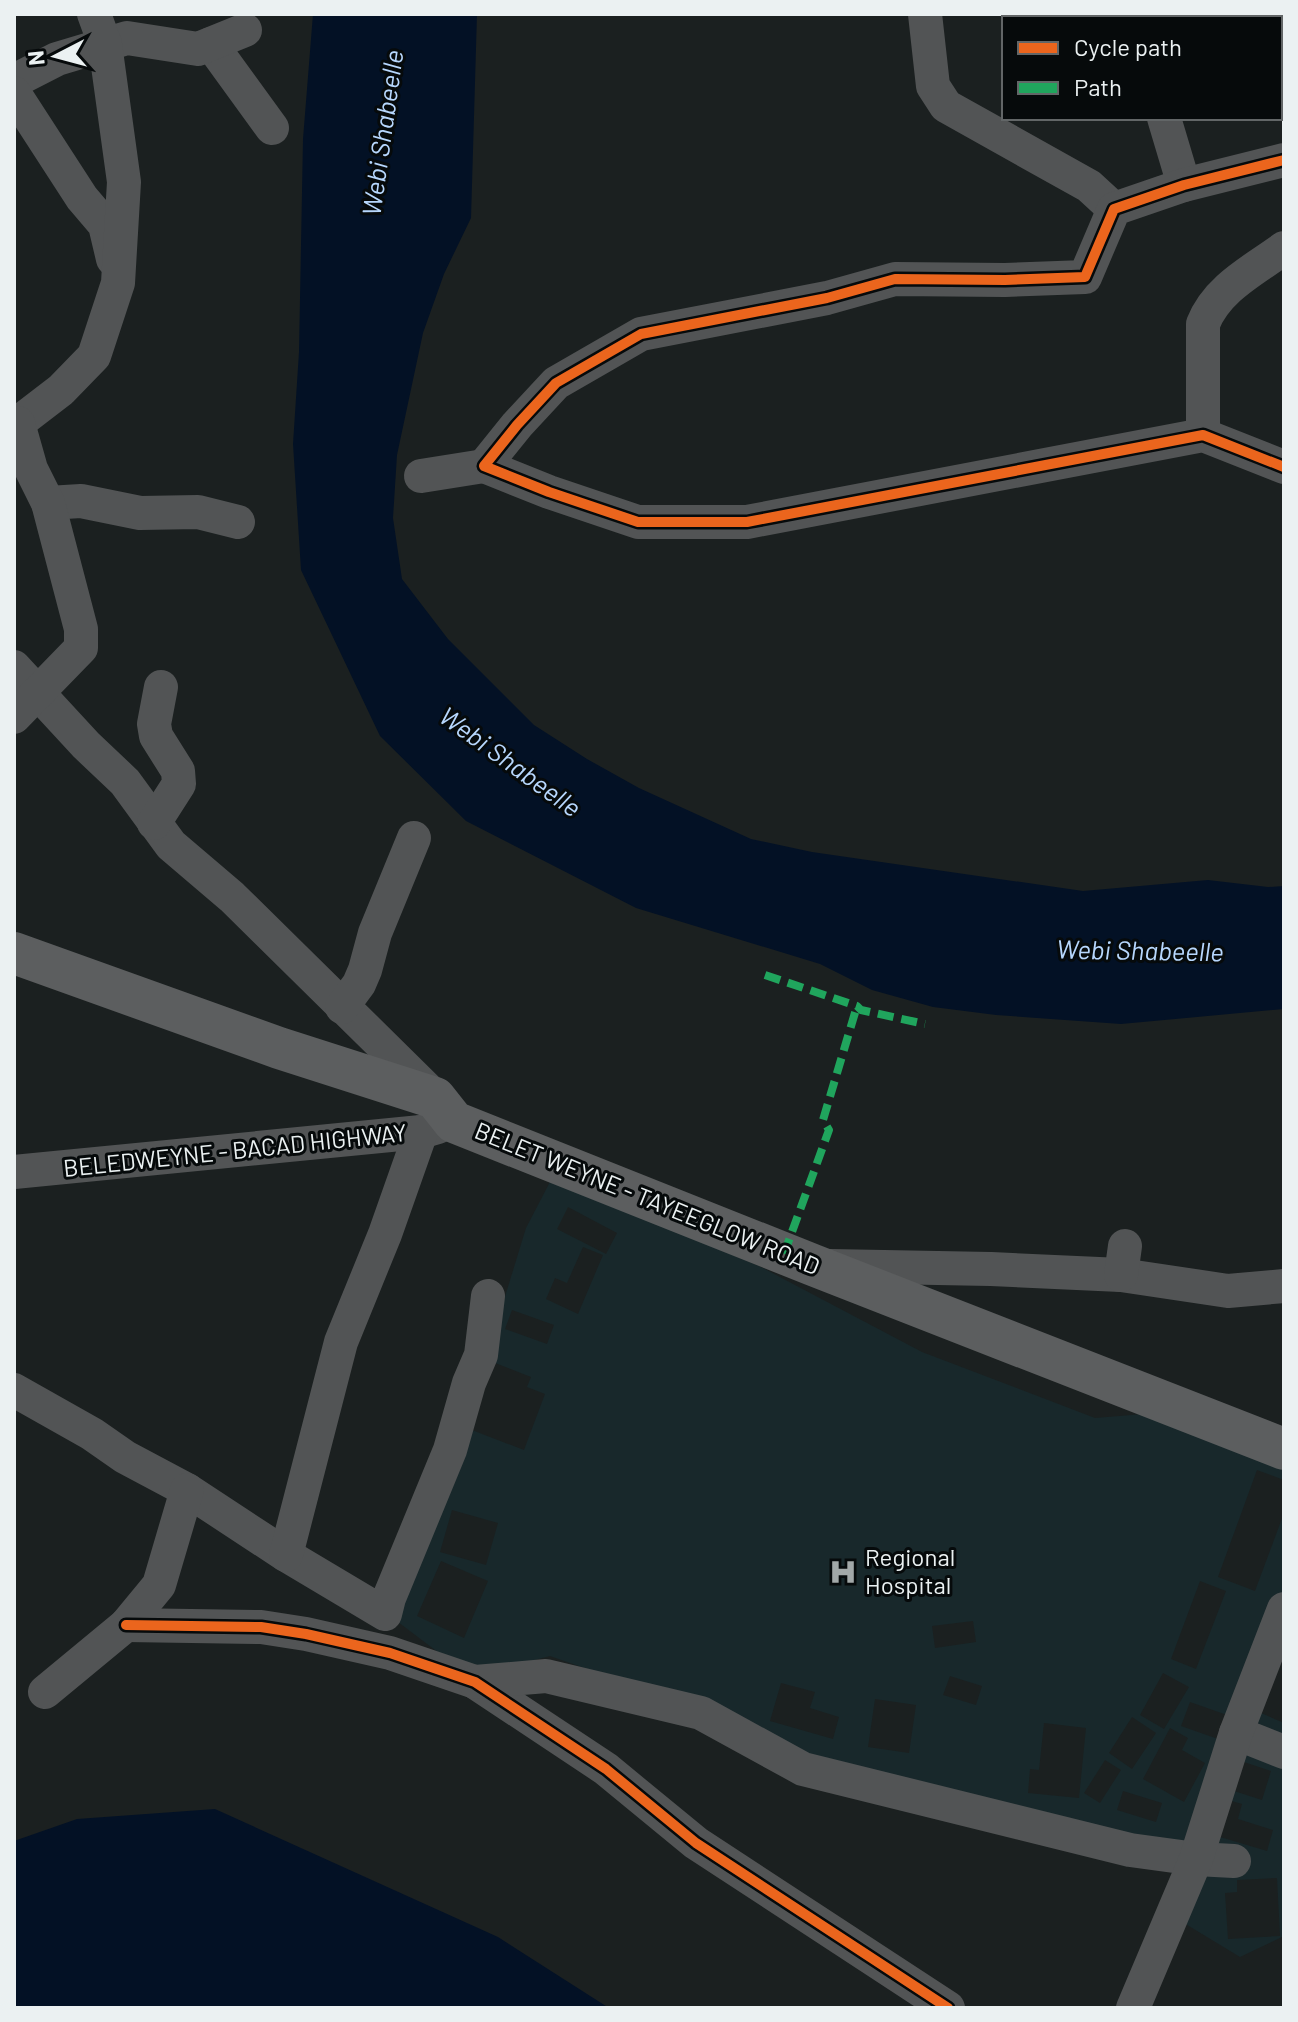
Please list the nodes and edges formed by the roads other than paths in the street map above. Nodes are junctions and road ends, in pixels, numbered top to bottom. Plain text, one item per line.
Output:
1 (925, 14) edge
2 (100, 29) edge
3 (245, 30) dead end
4 (211, 44) junction
5 (14, 81) edge
6 (14, 93) edge
7 (1165, 120) edge
8 (272, 128) dead end
9 (1284, 160) edge
10 (1184, 185) junction
11 (1114, 209) junction
12 (1284, 248) edge
13 (118, 283) junction
14 (16, 422) edge
15 (1203, 435) junction
16 (484, 466) junction
17 (1284, 467) edge
18 (421, 476) dead end
19 (48, 503) junction
20 (238, 522) dead end
21 (14, 667) edge
22 (161, 687) dead end
23 (26, 705) edge
24 (154, 823) junction
25 (414, 838) dead end
26 (14, 953) edge
27 (342, 1007) junction
28 (437, 1117) junction
29 (14, 1172) edge
30 (813, 1265) junction
31 (1284, 1286) edge
32 (488, 1296) dead end
33 (14, 1390) edge
34 (1284, 1449) edge
35 (187, 1490) junction
36 (286, 1555) junction
37 (1284, 1609) edge
38 (126, 1625) junction
39 (475, 1682) junction
40 (45, 1692) dead end
41 (1236, 1733) junction
42 (1284, 1752) edge
43 (1196, 1859) junction
44 (1234, 1861) dead end
45 (948, 2008) edge
46 (1133, 2008) edge

1 - 11 street
2 - 4 street
2 - 5 street
2 - 13 street
3 - 4 street
4 - 8 street
6 - 13 street
7 - 10 street
9 - 10 street
10 - 11 street
11 - 16 street
12 - 15 street
13 - 14 street
14 - 19 street
15 - 16 street
15 - 17 street
16 - 18 street
19 - 20 street
19 - 23 street
21 - 23 street
22 - 24 street
23 - 24 street
24 - 27 street
25 - 27 street
26 - 28 main road, BELET WEYNE - TAYEEGLOW ROAD
27 - 28 street
28 - 29 street, BELEDWEYNE - BACAD HIGHWAY
28 - 30 main road, BELET WEYNE - TAYEEGLOW ROAD
28 - 36 street
30 - 31 street
30 - 34 main road, BELET WEYNE - TAYEEGLOW ROAD
32 - 36 street
33 - 35 street
35 - 36 street
35 - 38 street
37 - 41 street
38 - 39 street
38 - 40 street
39 - 43 street
39 - 45 street
41 - 42 street
41 - 43 street
43 - 44 street
43 - 46 street

